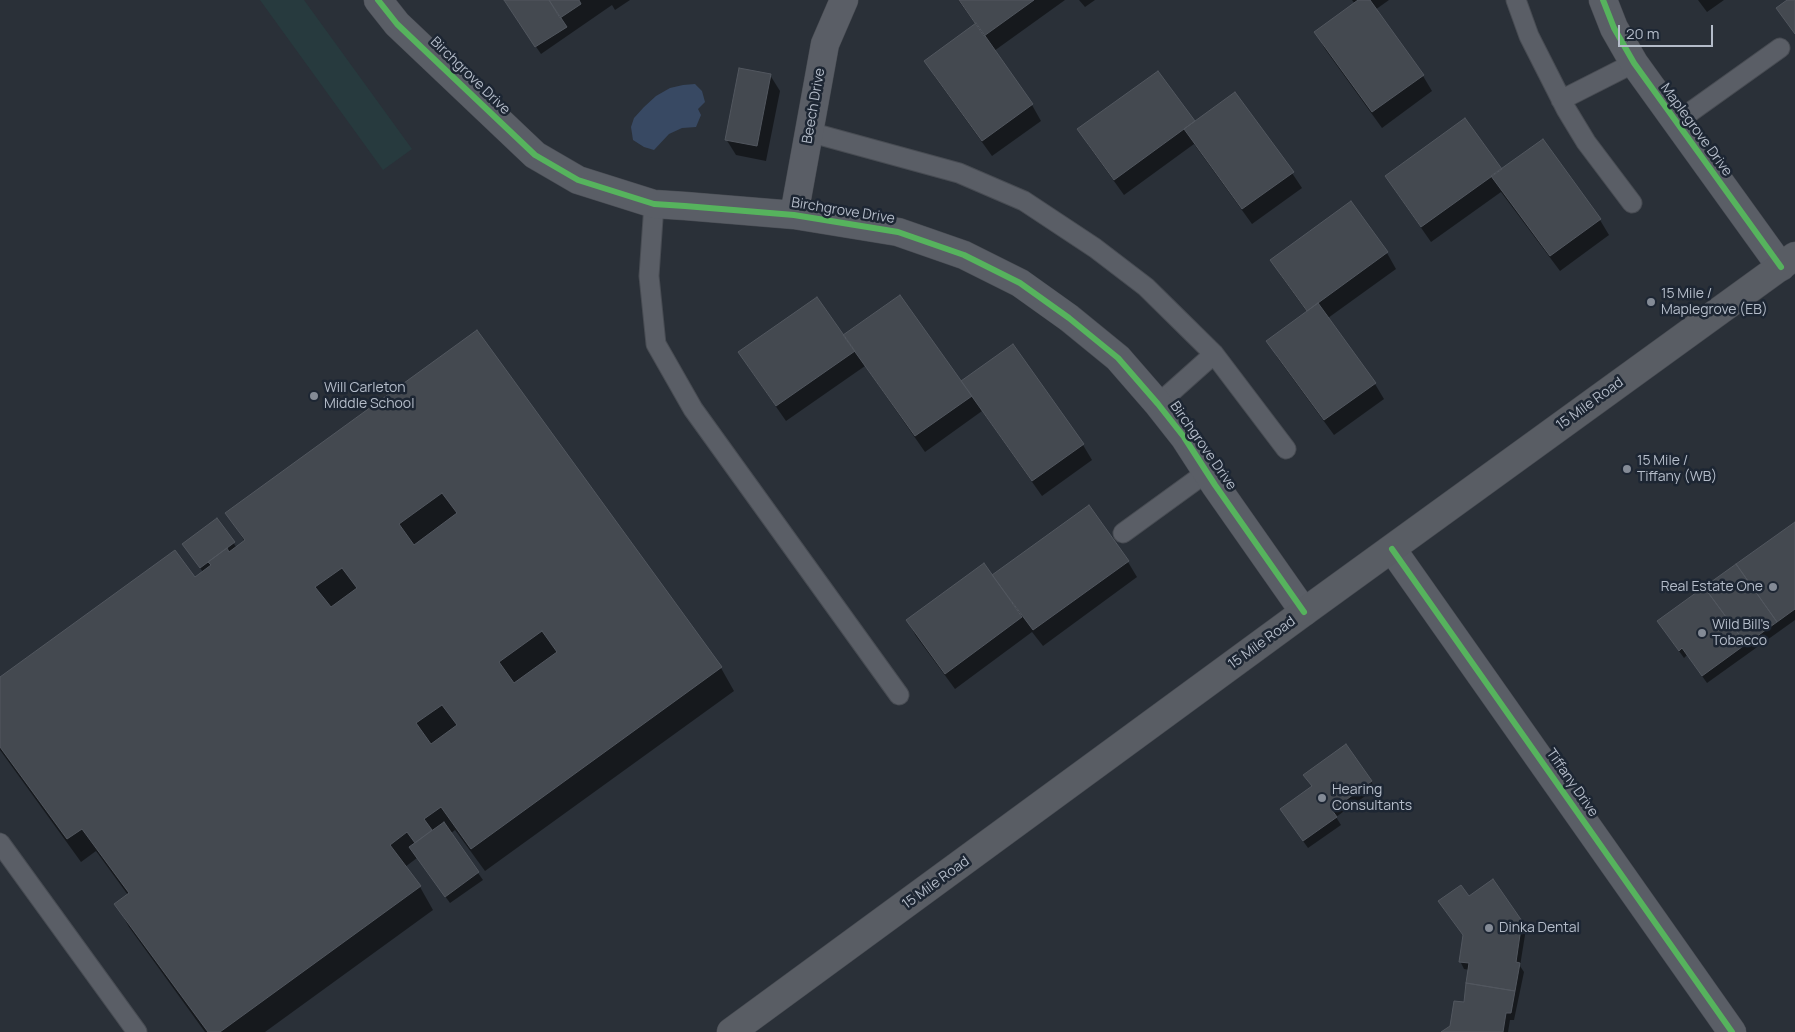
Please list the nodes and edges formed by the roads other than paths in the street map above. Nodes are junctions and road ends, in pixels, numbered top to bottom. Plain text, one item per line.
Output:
1 (378, 0) edge
2 (844, 0) edge
3 (1516, 0) edge
4 (1603, 0) edge
5 (1780, 48) dead end
6 (1634, 63) junction
7 (1561, 100) junction
8 (1675, 123) junction
9 (809, 132) junction
10 (1632, 203) dead end
11 (654, 204) junction
12 (794, 215) junction
13 (1788, 261) edge
14 (1214, 354) junction
15 (1158, 404) junction
16 (1286, 449) dead end
17 (1207, 472) junction
18 (1123, 533) dead end
19 (1392, 549) junction
20 (1304, 612) junction
21 (898, 695) dead end
22 (0, 842) edge
23 (137, 1032) edge
24 (731, 1032) edge
25 (1732, 1032) edge

1 - 11 street, Birchgrove Drive
2 - 9 street, Beech Drive
3 - 7 lane
4 - 6 street, Maplegrove Drive
5 - 8 lane
6 - 7 lane
6 - 8 street, Maplegrove Drive
7 - 10 lane
8 - 13 street, Maplegrove Drive
9 - 12 street, Beech Drive
9 - 14 lane
11 - 12 street, Birchgrove Drive
11 - 21 lane
12 - 15 street, Birchgrove Drive
13 - 19 main road, 15 Mile Road
14 - 15 lane
14 - 16 lane
15 - 17 street, Birchgrove Drive
17 - 18 lane
17 - 20 street, Birchgrove Drive
19 - 20 main road, 15 Mile Road
19 - 25 street, Tiffany Drive
20 - 24 main road, 15 Mile Road
22 - 23 lane

